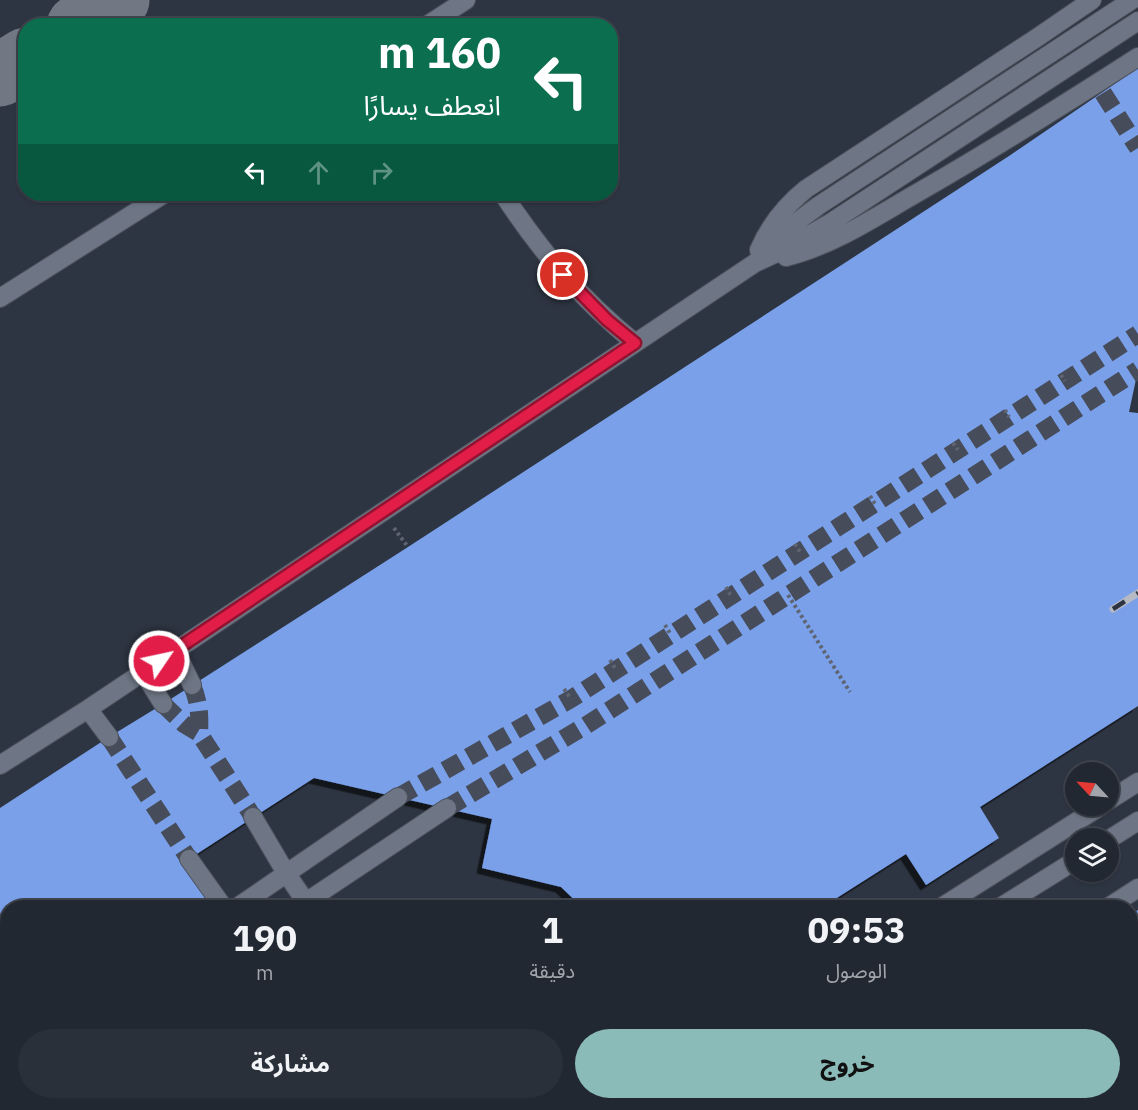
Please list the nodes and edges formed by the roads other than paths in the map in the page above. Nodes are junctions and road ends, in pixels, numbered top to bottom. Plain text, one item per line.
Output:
1 (466, 0) edge
2 (1092, 0) edge
3 (1132, 0) edge
4 (438, 18) edge
5 (1138, 21) edge
6 (1137, 61) edge
7 (153, 201) edge
8 (508, 201) edge
9 (755, 263) junction
10 (0, 298) edge
11 (635, 343) junction
12 (175, 650) junction
13 (143, 672) junction
14 (192, 685) tunnel mouth
15 (163, 704) tunnel mouth
16 (88, 709) junction
17 (109, 737) tunnel mouth
18 (0, 765) edge
19 (1138, 782) edge
20 (1119, 794) edge
21 (398, 797) tunnel mouth
22 (447, 808) tunnel mouth
23 (1085, 816) edge
24 (253, 818) tunnel mouth
25 (1138, 821) edge
26 (1119, 833) edge
27 (189, 859) tunnel mouth
28 (1065, 867) edge
29 (286, 873) junction
30 (1138, 888) edge
31 (218, 900) edge
32 (247, 900) edge
33 (305, 900) edge
34 (315, 900) edge
35 (953, 900) edge
36 (1012, 900) edge
37 (1119, 900) edge

1 - 4 lane
2 - 9 lane
3 - 9 lane
5 - 9 lane
6 - 9 lane
7 - 10 lane
8 - 11 lane
9 - 11 lane
11 - 12 lane
12 - 13 lane
12 - 14 lane
13 - 15 lane
13 - 16 lane
16 - 17 lane
16 - 18 lane
19 - 20 lane
21 - 29 lane
22 - 34 lane
23 - 35 lane
24 - 29 lane
25 - 26 lane
27 - 31 lane
28 - 36 lane
29 - 32 lane
29 - 33 lane
30 - 37 lane

